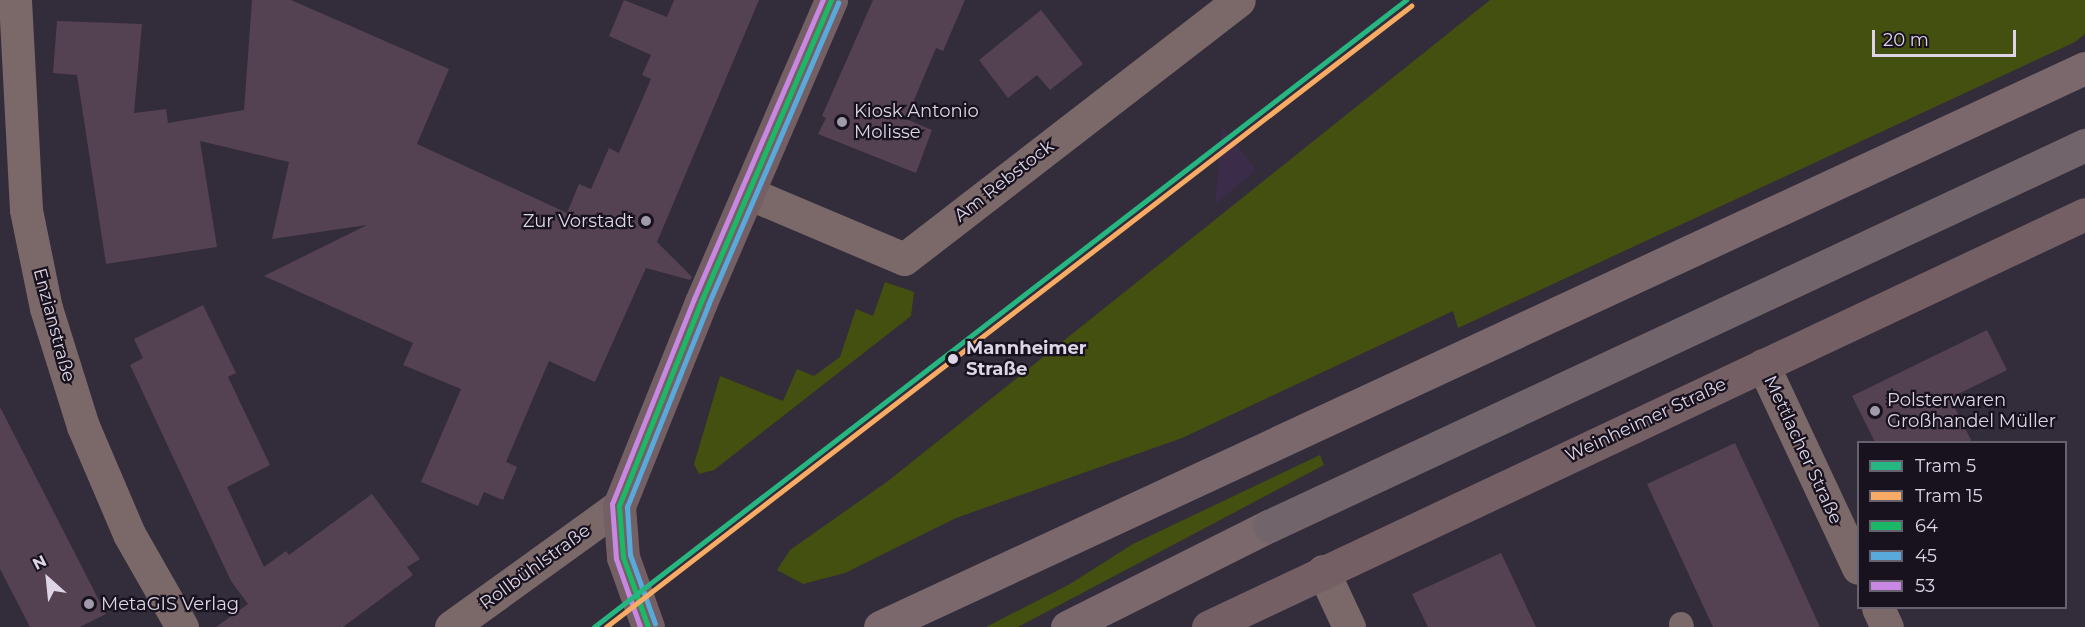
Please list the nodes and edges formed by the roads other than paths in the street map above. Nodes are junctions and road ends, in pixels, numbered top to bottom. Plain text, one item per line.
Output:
1 (15, 0) edge
2 (831, 0) edge
3 (1239, 0) edge
4 (2085, 68) edge
5 (10, 118) edge
6 (2085, 146) edge
7 (748, 193) junction
8 (2085, 214) edge
9 (1762, 365) junction
10 (619, 506) junction
11 (1269, 526) joint
12 (1857, 566) edge
13 (1323, 571) junction
14 (1878, 609) edge
15 (652, 626) edge
16 (182, 627) edge
17 (451, 627) edge
18 (880, 627) edge
19 (1067, 627) edge
20 (1208, 627) edge
21 (1349, 627) edge
22 (1887, 627) edge

1 - 5 street, Enzianstraße
2 - 7 street
3 - 7 street, Am Rebstock
4 - 18 main road
5 - 16 street, Enzianstraße
6 - 11 highway
7 - 10 street
8 - 9 street, Weinheimer Straße
9 - 12 street, Mettlacher Straße
9 - 13 street, Weinheimer Straße
10 - 15 street
10 - 17 street, Rollbühlstraße
11 - 19 main road
13 - 20 street, Weinheimer Straße
13 - 21 street
14 - 22 street

